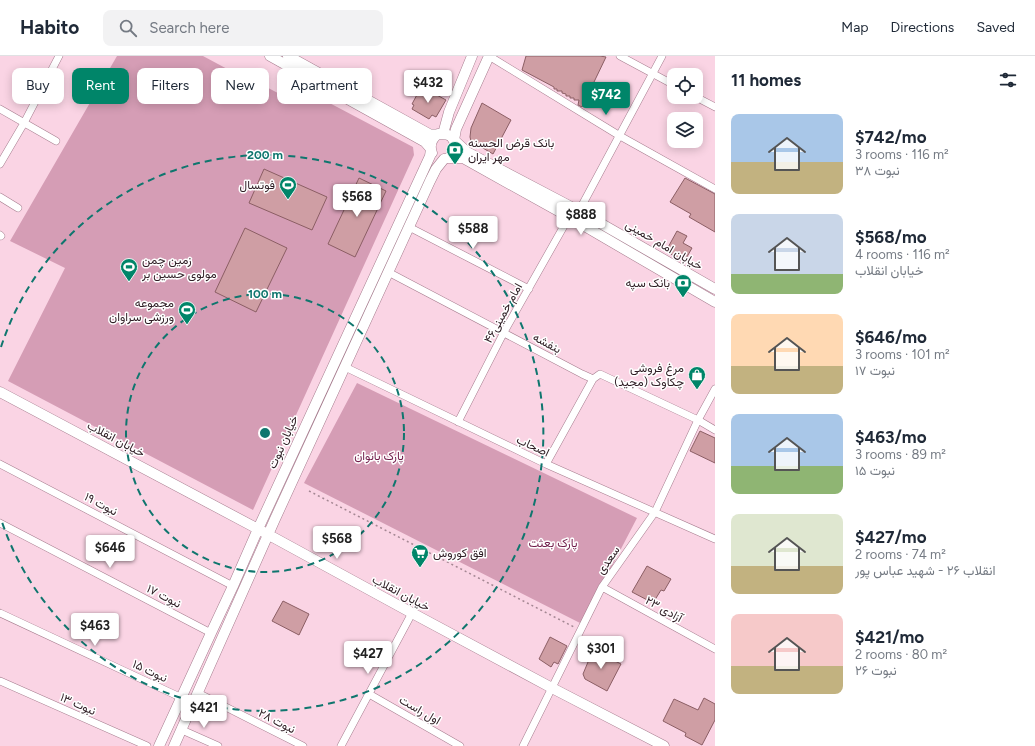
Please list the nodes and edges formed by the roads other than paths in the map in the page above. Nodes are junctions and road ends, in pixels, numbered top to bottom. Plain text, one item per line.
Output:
1 (59, 56) edge
2 (270, 56) edge
3 (288, 56) edge
4 (472, 56) edge
5 (489, 56) edge
6 (620, 56) edge
7 (662, 56) edge
8 (652, 74) junction
9 (667, 82) edge
10 (703, 101) edge
11 (715, 107) edge
12 (0, 109) edge
13 (24, 122) junction
14 (441, 134) junction
15 (620, 136) junction
16 (454, 140) junction
17 (56, 141) dead end
18 (430, 149) junction
19 (446, 159) junction
20 (0, 164) edge
21 (715, 189) edge
22 (0, 197) edge
23 (18, 208) dead end
24 (579, 211) junction
25 (569, 217) junction
26 (409, 227) junction
27 (388, 272) junction
28 (528, 289) junction
29 (715, 289) edge
30 (715, 302) edge
31 (504, 332) junction
32 (334, 362) junction
33 (345, 367) junction
34 (593, 379) junction
35 (715, 389) edge
36 (0, 392) edge
37 (698, 420) junction
38 (458, 422) junction
39 (715, 430) edge
40 (0, 464) edge
41 (546, 464) junction
42 (655, 512) junction
43 (0, 523) edge
44 (258, 528) junction
45 (268, 535) junction
46 (715, 539) edge
47 (233, 586) junction
48 (602, 587) junction
49 (0, 613) edge
50 (412, 613) junction
51 (211, 633) junction
52 (715, 649) edge
53 (0, 681) edge
54 (552, 688) junction
55 (369, 694) junction
56 (183, 695) junction
57 (197, 696) junction
58 (182, 730) junction
59 (147, 746) edge
60 (159, 746) edge
61 (174, 746) edge
62 (218, 746) edge
63 (303, 746) edge
64 (341, 746) edge
65 (460, 746) edge
66 (524, 746) edge
67 (664, 746) edge

1 - 13 street
2 - 18 main road
3 - 14 main road
4 - 14 main road
5 - 15 street
5 - 16 main road
6 - 8 street
7 - 8 street
8 - 9 street
8 - 15 street
10 - 11 street
12 - 13 street
13 - 17 street
13 - 20 street
14 - 16 main road
14 - 18 main road
15 - 21 street
15 - 24 street
16 - 19 main road
16 - 24 main road, خیابان امام خمینی
18 - 19 main road
18 - 32 main road, خیابان نبوت
19 - 25 main road, خیابان امام خمینی
19 - 26 main road, خیابان نبوت
22 - 23 street
24 - 29 main road, خیابان امام خمینی
25 - 28 street, امام خمینی۴۶
25 - 30 main road, خیابان امام خمینی
26 - 27 main road, خیابان نبوت
26 - 28 street
27 - 31 street, بنفشه
27 - 33 main road, خیابان نبوت
28 - 31 street, امام خمینی۴۶
31 - 34 street, بنفشه
31 - 38 street, امام خمینی۴۶
32 - 33 main road
32 - 44 main road, خیابان نبوت
33 - 38 street, اصحاب
33 - 45 main road, خیابان نبوت
34 - 37 street, بنفشه
34 - 41 street
35 - 37 street, سعدی
36 - 44 main road, خیابان انقلاب
37 - 39 street
37 - 42 street, سعدی
38 - 41 street, اصحاب
40 - 47 street, نبوت ۱۹
41 - 42 street, اصحاب
42 - 46 street, اصحاب
42 - 48 street, سعدی
43 - 51 street, نبوت ۱۷
44 - 45 main road, خیابان انقلاب
44 - 47 main road, خیابان نبوت
45 - 50 main road, خیابان انقلاب
45 - 57 main road, خیابان نبوت
47 - 51 main road, خیابان نبوت
48 - 52 street, آزادی ۲۳
48 - 54 street, سعدی
49 - 56 street, نبوت ۱۵
50 - 54 main road, خیابان انقلاب
50 - 55 street
51 - 56 main road, خیابان نبوت
53 - 59 street, نبوت ۱۳
54 - 66 street, سعدی
54 - 67 main road, خیابان انقلاب
55 - 64 street
55 - 65 street, اول راست
56 - 57 main road
56 - 60 main road, خیابان نبوت
57 - 58 main road, خیابان نبوت
57 - 63 street, نبوت ۲۸
58 - 61 main road, خیابان نبوت
58 - 62 street

